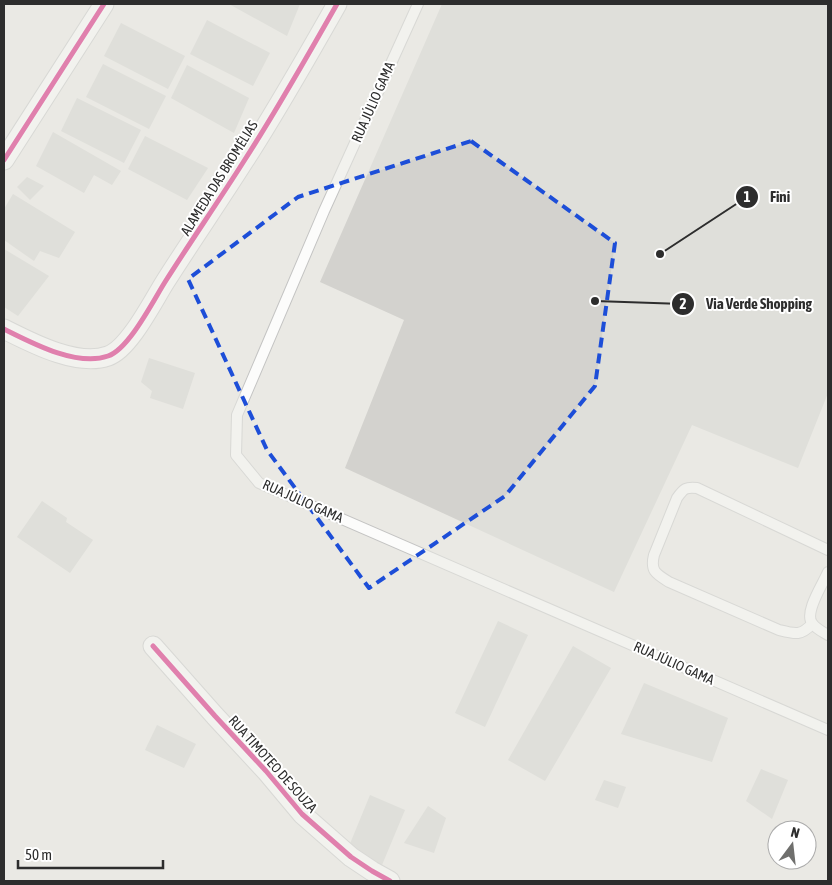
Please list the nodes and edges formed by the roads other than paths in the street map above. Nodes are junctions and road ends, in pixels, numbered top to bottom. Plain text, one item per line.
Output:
1 (104, 4) edge
2 (337, 4) edge
3 (418, 4) edge
4 (4, 160) edge
5 (4, 329) edge
6 (828, 550) edge
7 (828, 572) edge
8 (812, 624) junction
9 (828, 635) edge
10 (153, 646) dead end
11 (828, 730) edge
12 (390, 881) edge

1 - 4 street
2 - 5 street, ALAMEDA DAS BROMÉLIAS
3 - 11 lane, RUA JÚLIO GAMA
6 - 8 lane
7 - 8 lane
8 - 9 lane
10 - 12 street, RUA TIMOTEO DE SOUZA

